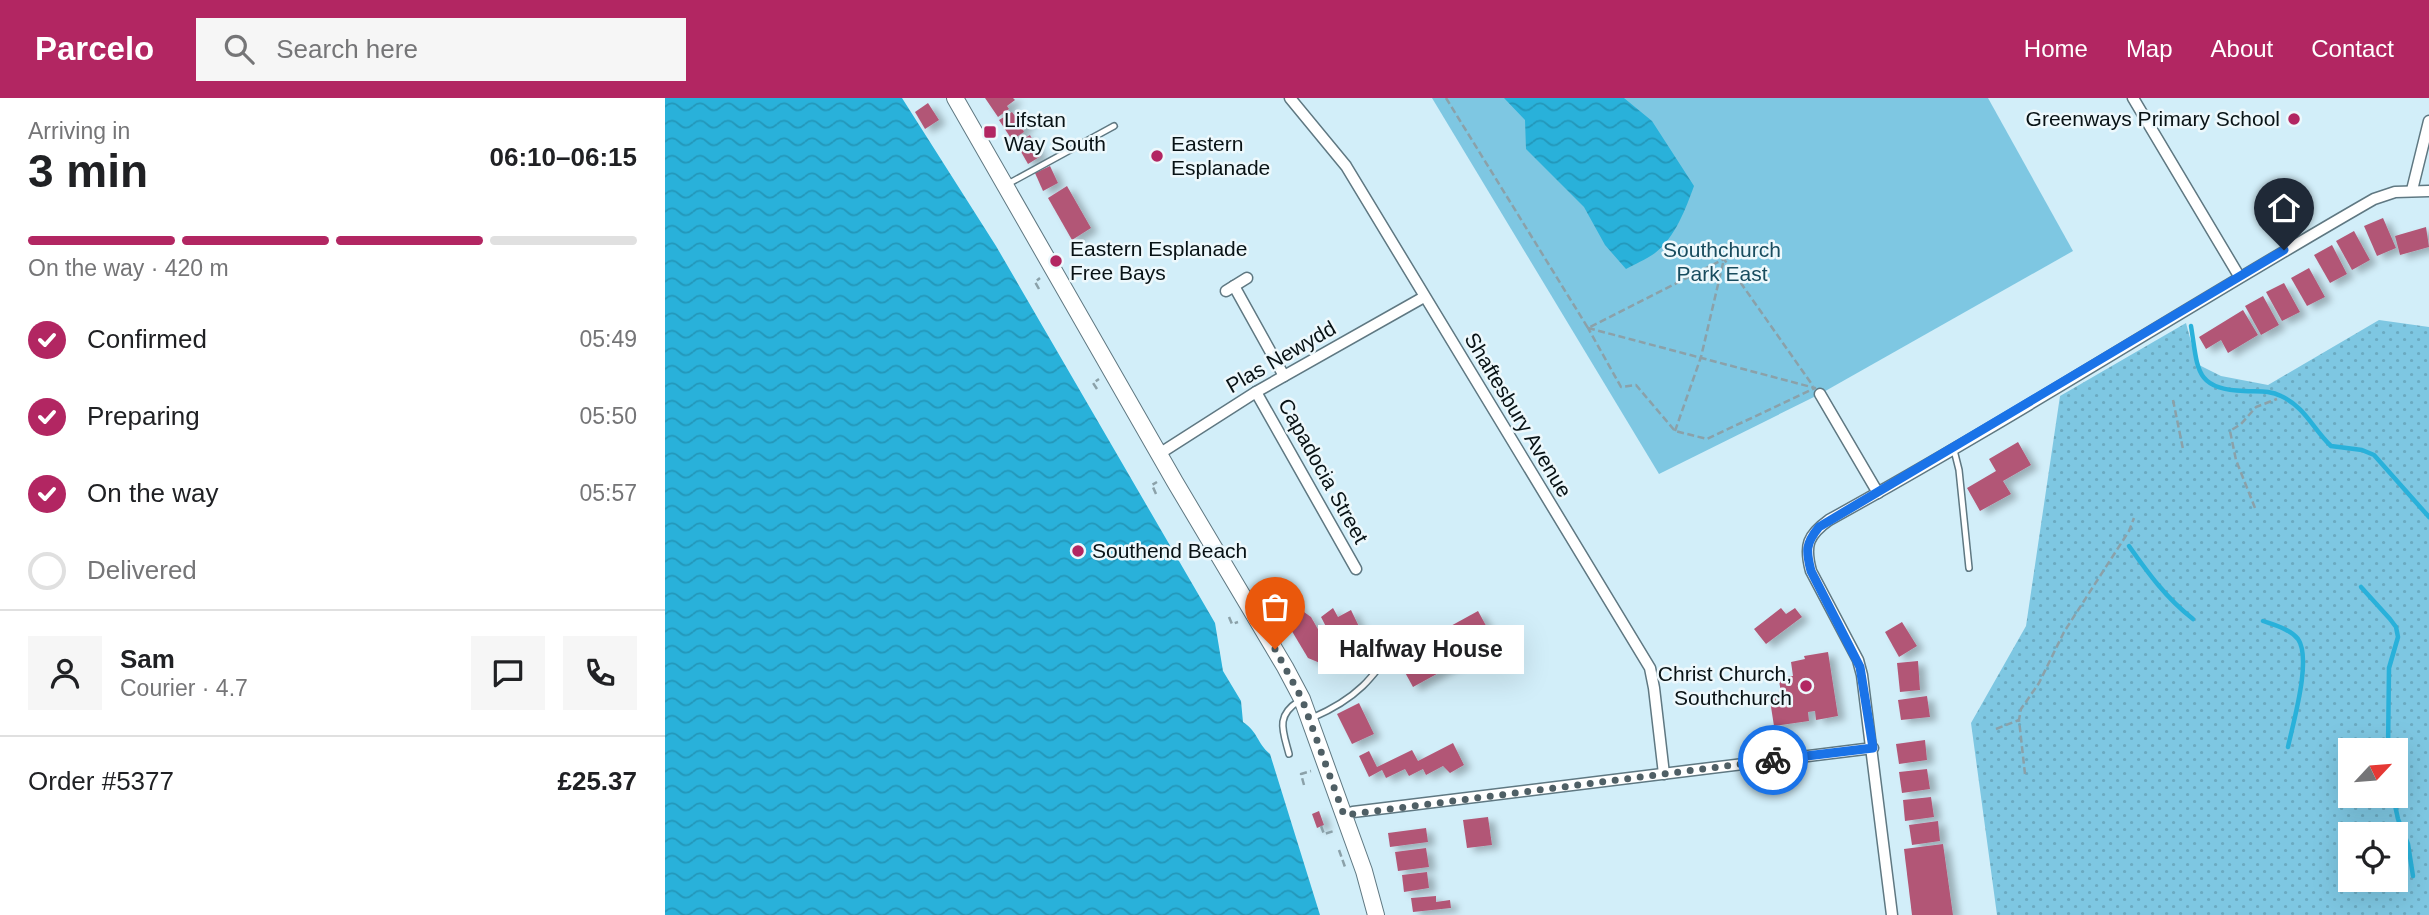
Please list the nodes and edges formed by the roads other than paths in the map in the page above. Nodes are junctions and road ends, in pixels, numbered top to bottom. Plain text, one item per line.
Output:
1 (955, 98) edge
2 (1290, 98) edge
3 (2133, 98) edge
4 (2429, 121) edge
5 (1114, 126) dead end
6 (1006, 185) junction
7 (2412, 190) junction
8 (2429, 191) edge
9 (2239, 276) junction
10 (1247, 278) dead end
11 (1424, 297) junction
12 (1284, 376) junction
13 (1818, 391) road end
14 (1256, 392) junction
15 (1954, 448) junction
16 (1159, 454) junction
17 (1878, 493) junction
18 (1356, 569) dead end
19 (1969, 569) dead end
20 (1400, 639) dead end
21 (1302, 699) junction
22 (1309, 719) junction
23 (1873, 748) junction
24 (1289, 754) dead end
25 (1664, 774) junction
26 (1344, 815) junction
27 (1376, 915) edge
28 (1892, 915) edge

1 - 6 main road
2 - 11 street, Shaftesbury Avenue
3 - 9 street
4 - 7 street
5 - 6 lane
6 - 16 main road
7 - 8 street
7 - 9 street
9 - 15 street
10 - 12 street
11 - 12 street, Plas Newydd
11 - 25 street, Shaftesbury Avenue
12 - 14 street, Plas Newydd
13 - 17 street
14 - 16 street, Plas Newydd
14 - 18 street, Capadocia Street
15 - 17 street
15 - 19 lane
16 - 21 main road
17 - 23 street
20 - 22 lane
21 - 22 main road
21 - 24 lane
22 - 26 main road
23 - 25 street
23 - 28 street
25 - 26 street
26 - 27 main road

